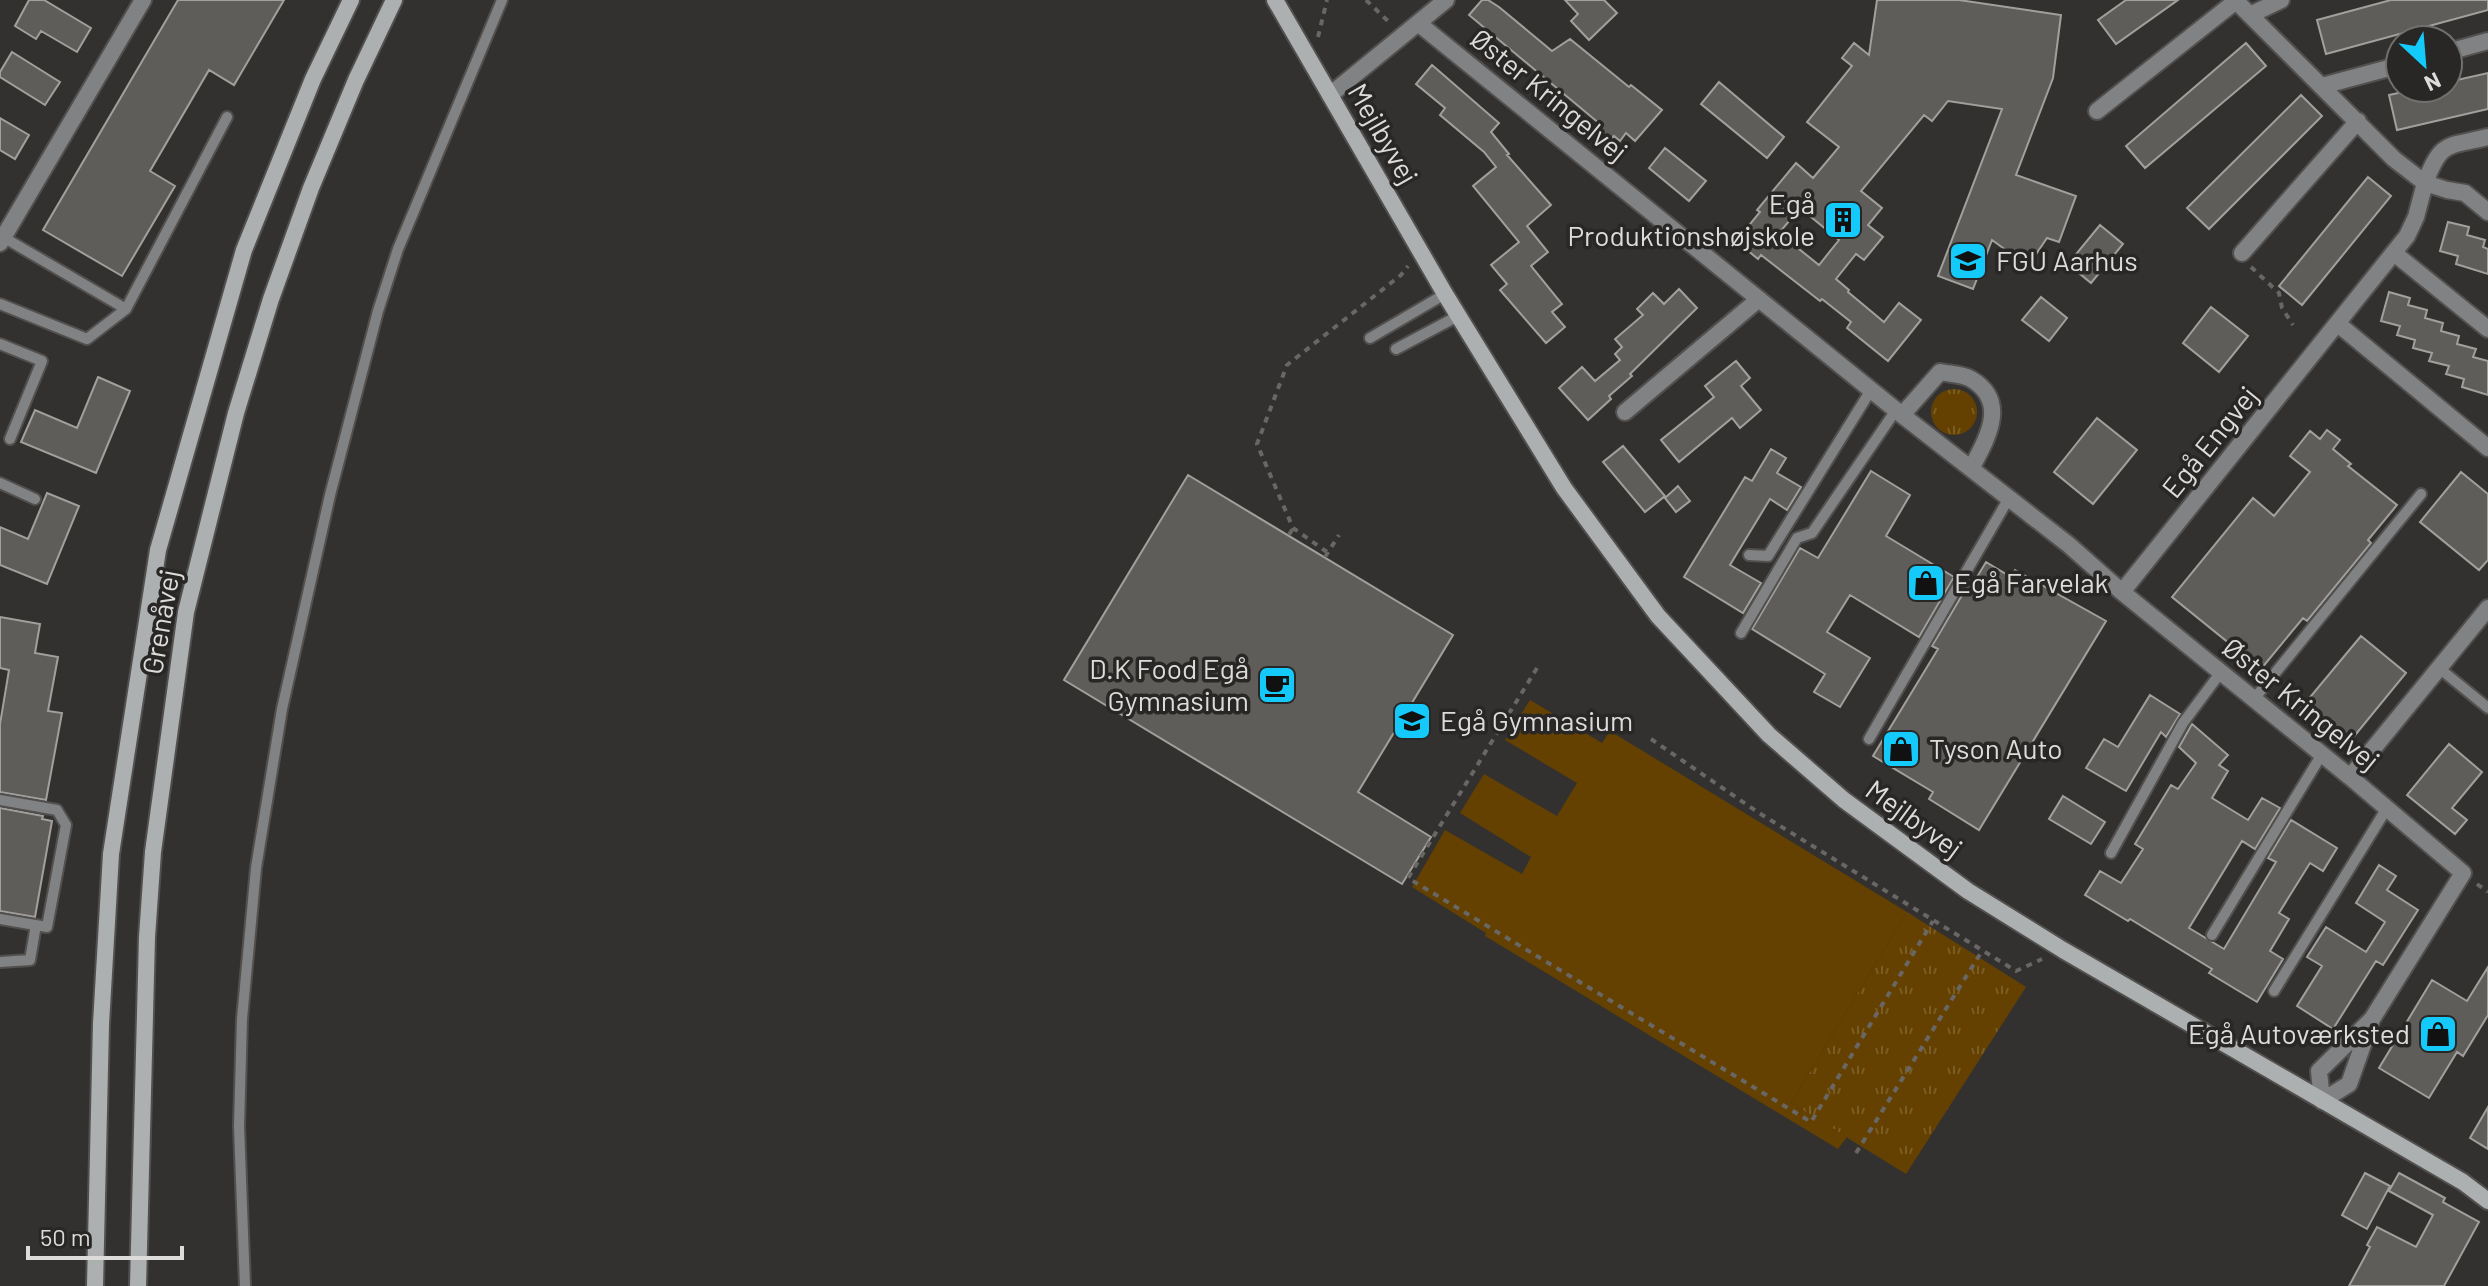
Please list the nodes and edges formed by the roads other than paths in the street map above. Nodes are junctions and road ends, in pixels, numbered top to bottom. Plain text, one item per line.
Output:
1 (143, 0) edge
2 (351, 0) edge
3 (394, 0) edge
4 (502, 0) edge
5 (1275, 0) edge
6 (1446, 0) edge
7 (2236, 0) edge
8 (2281, 0) edge
9 (2250, 15) junction
10 (1418, 23) junction
11 (2488, 41) edge
12 (2464, 48) edge
13 (2384, 69) edge
14 (2322, 86) junction
15 (1330, 95) junction
16 (2097, 111) dead end
17 (227, 117) dead end
18 (2358, 121) junction
19 (2488, 137) edge
20 (2425, 183) junction
21 (2488, 212) edge
22 (2, 240) edge
23 (2242, 253) road end
24 (2394, 253) junction
25 (1445, 294) junction
26 (1759, 299) junction
27 (0, 304) edge
28 (126, 309) junction
29 (1458, 316) junction
30 (2338, 324) junction
31 (2488, 329) edge
32 (1370, 338) dead end
33 (0, 344) edge
34 (1396, 349) dead end
35 (1871, 390) junction
36 (1625, 412) dead end
37 (1899, 412) junction
38 (10, 439) dead end
39 (2488, 448) edge
40 (1971, 469) junction
41 (0, 483) edge
42 (2421, 494) dead end
43 (2009, 498) junction
44 (35, 499) dead end
45 (1749, 555) dead end
46 (2122, 592) junction
47 (2488, 608) edge
48 (1741, 633) dead end
49 (2439, 668) junction
50 (2221, 672) junction
51 (2254, 699) junction
52 (2488, 708) edge
53 (1869, 739) dead end
54 (2322, 754) junction
55 (2350, 777) junction
56 (0, 800) edge
57 (2387, 808) junction
58 (2111, 853) dead end
59 (0, 919) edge
60 (36, 925) junction
61 (2212, 935) dead end
62 (0, 962) edge
63 (2274, 991) dead end
64 (2372, 1019) junction
65 (2322, 1101) junction
66 (2488, 1201) edge
67 (95, 1286) edge
68 (138, 1286) edge
69 (245, 1286) edge

1 - 22 street
2 - 67 main road, Grenåvej
3 - 68 main road, Grenåvej
4 - 69 lane
5 - 15 main road, Mejlbyvej
6 - 10 street
7 - 9 street
7 - 16 street
8 - 9 street
9 - 14 street
10 - 15 street
10 - 26 street, Øster Kringelvej
11 - 12 street
13 - 14 street
14 - 18 street
15 - 25 main road, Mejlbyvej
17 - 28 lane
18 - 20 street
18 - 23 street
19 - 20 street, Egå Engvej
20 - 21 street
20 - 24 street, Egå Engvej
22 - 28 lane
24 - 30 street, Egå Engvej
24 - 31 street
25 - 29 main road, Mejlbyvej
25 - 32 lane
26 - 35 street, Øster Kringelvej
26 - 36 street
27 - 28 lane
29 - 34 lane
29 - 65 main road, Mejlbyvej
30 - 39 street
30 - 46 street, Egå Engvej
33 - 38 lane
35 - 37 street, Øster Kringelvej
35 - 45 lane
37 - 40 street, Øster Kringelvej
37 - 40 street
37 - 48 lane
40 - 43 street, Øster Kringelvej
41 - 44 lane
42 - 51 lane
43 - 46 street, Øster Kringelvej
43 - 53 lane
46 - 50 street, Øster Kringelvej
47 - 49 street
49 - 52 lane
49 - 55 street
50 - 51 street, Øster Kringelvej
50 - 58 lane
51 - 54 street, Øster Kringelvej
54 - 55 street, Øster Kringelvej
54 - 61 lane
55 - 57 street, Øster Kringelvej
56 - 60 lane
57 - 63 lane
57 - 64 street, Øster Kringelvej
59 - 60 lane
60 - 62 lane
64 - 65 street, Øster Kringelvej
64 - 65 street, Øster Kringelvej
65 - 66 main road, Mejlbyvej

